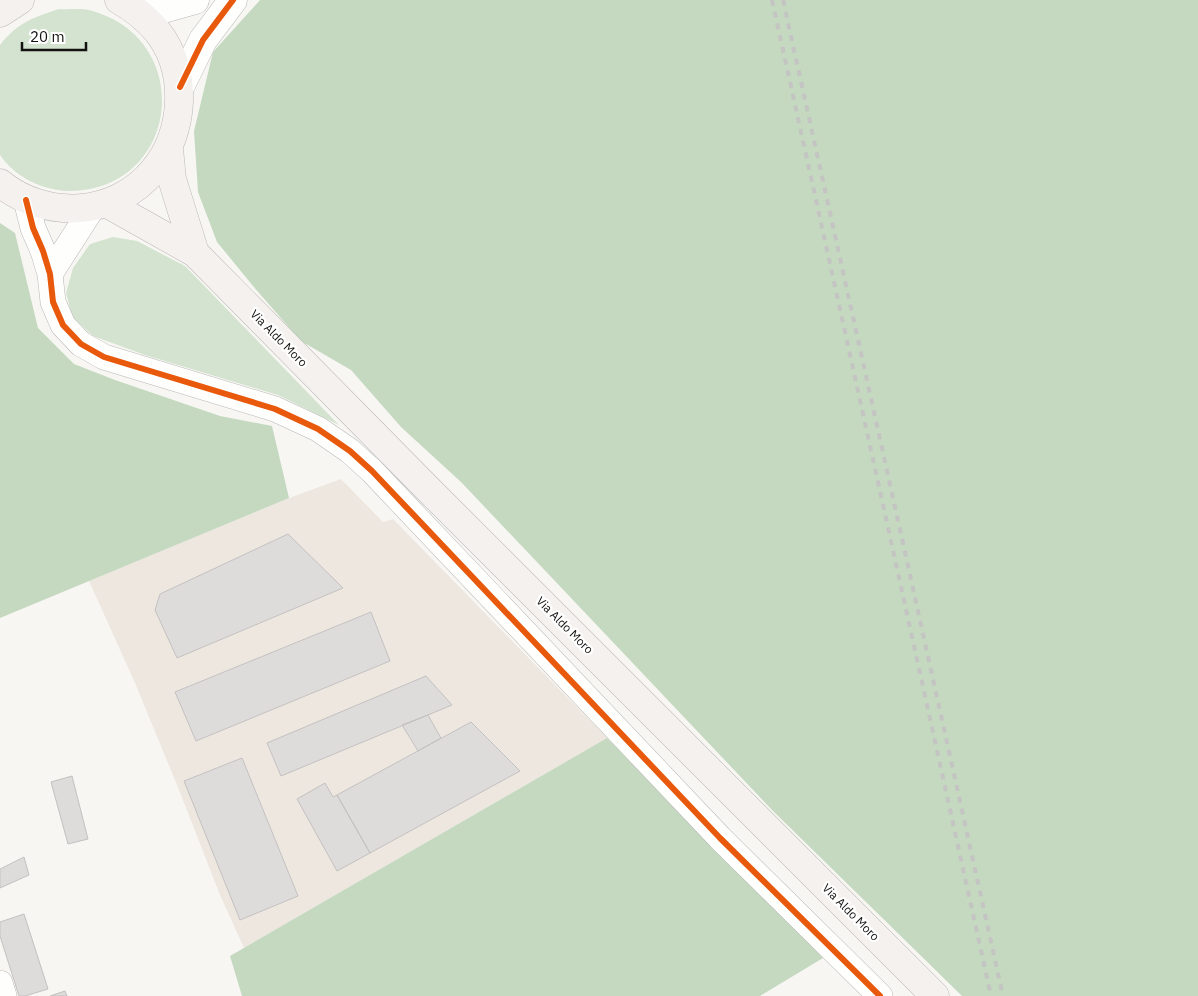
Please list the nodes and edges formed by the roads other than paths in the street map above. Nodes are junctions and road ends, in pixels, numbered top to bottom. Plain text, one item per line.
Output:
1 (20, 0) edge
2 (195, 0) edge
3 (233, 0) edge
4 (127, 5) edge
5 (0, 13) edge
6 (180, 87) junction
7 (168, 149) junction
8 (10, 193) edge
9 (100, 205) junction
10 (196, 253) junction
11 (50, 274) junction
12 (0, 983) edge
13 (4, 996) edge
14 (880, 996) edge
15 (935, 996) edge

1 - 5 main road
2 - 4 street
3 - 6 street
4 - 6 main road
6 - 7 main road
7 - 9 main road
7 - 10 main road, Via Aldo Moro
8 - 9 main road
8 - 11 street
9 - 10 main road, Via Aldo Moro
9 - 11 street
10 - 15 main road, Via Aldo Moro
11 - 14 street
12 - 13 street

